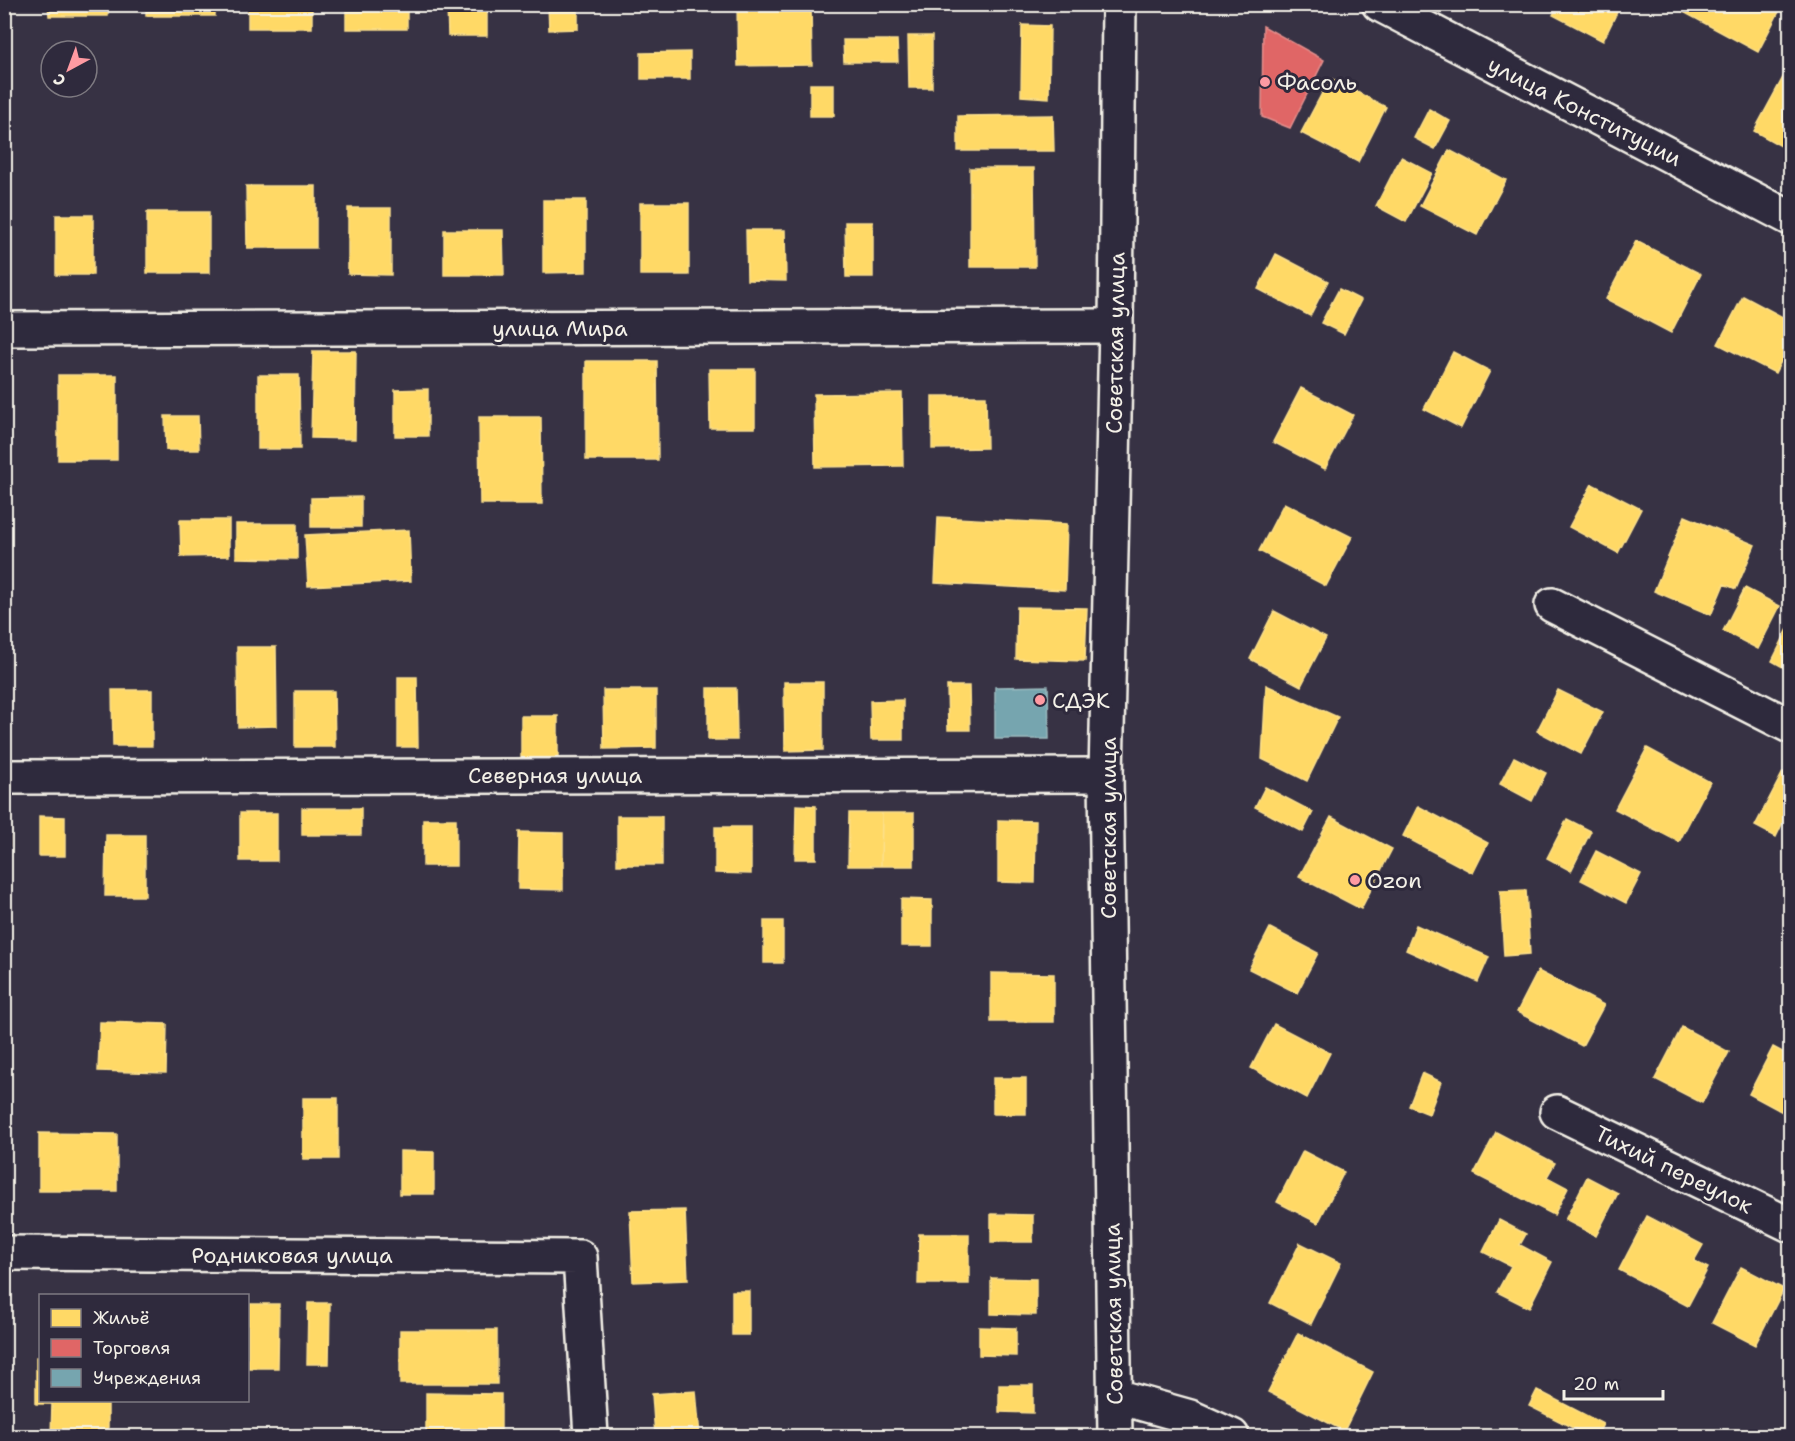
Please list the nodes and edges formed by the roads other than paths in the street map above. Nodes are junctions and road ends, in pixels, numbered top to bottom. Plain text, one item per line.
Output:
1 (1119, 4) edge
2 (1379, 4) edge
3 (1791, 218) edge
4 (1116, 326) junction
5 (4, 329) edge
6 (1552, 605) dead end
7 (1791, 726) edge
8 (1106, 775) junction
9 (4, 777) edge
10 (1557, 1112) dead end
11 (1791, 1225) edge
12 (4, 1253) edge
13 (1115, 1396) junction
14 (591, 1437) edge
15 (1115, 1437) edge
16 (1232, 1437) edge

1 - 4 street, Советская улица
2 - 3 street, улица Конституции
4 - 5 street, улица Мира
4 - 8 street, Советская улица
6 - 7 street
8 - 9 street, Северная улица
8 - 13 street, Советская улица
10 - 11 street, Тихий переулок
12 - 14 street, Родниковая улица
13 - 15 street, Советская улица
13 - 16 street

